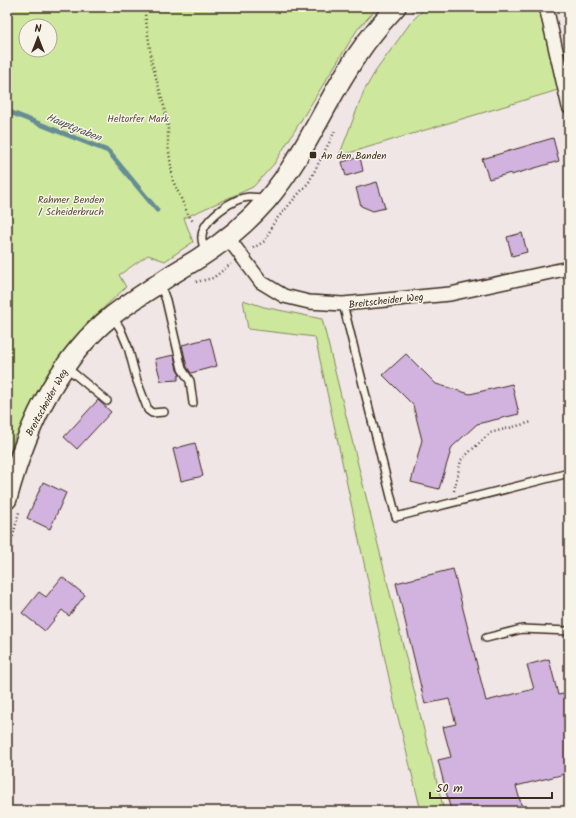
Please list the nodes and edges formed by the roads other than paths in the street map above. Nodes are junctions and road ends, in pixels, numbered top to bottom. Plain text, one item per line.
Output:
1 (396, 7) edge
2 (546, 7) edge
3 (569, 107) edge
4 (269, 198) junction
5 (228, 238) junction
6 (204, 244) junction
7 (569, 268) edge
8 (159, 282) junction
9 (343, 304) junction
10 (112, 316) junction
11 (66, 366) junction
12 (107, 402) dead end
13 (193, 403) dead end
14 (164, 412) dead end
15 (569, 473) edge
16 (7, 499) edge
17 (569, 631) edge
18 (486, 638) dead end

1 - 4 main road, Breitscheider Weg
2 - 3 street
4 - 5 main road, Breitscheider Weg
4 - 6 lane
5 - 6 main road, Breitscheider Weg
5 - 9 street, Breitscheider Weg
6 - 8 main road, Breitscheider Weg
7 - 9 street, Breitscheider Weg
8 - 10 main road, Breitscheider Weg
8 - 13 lane
9 - 15 lane
10 - 11 main road, Breitscheider Weg
10 - 14 lane
11 - 12 lane
11 - 16 main road, Breitscheider Weg
17 - 18 lane

